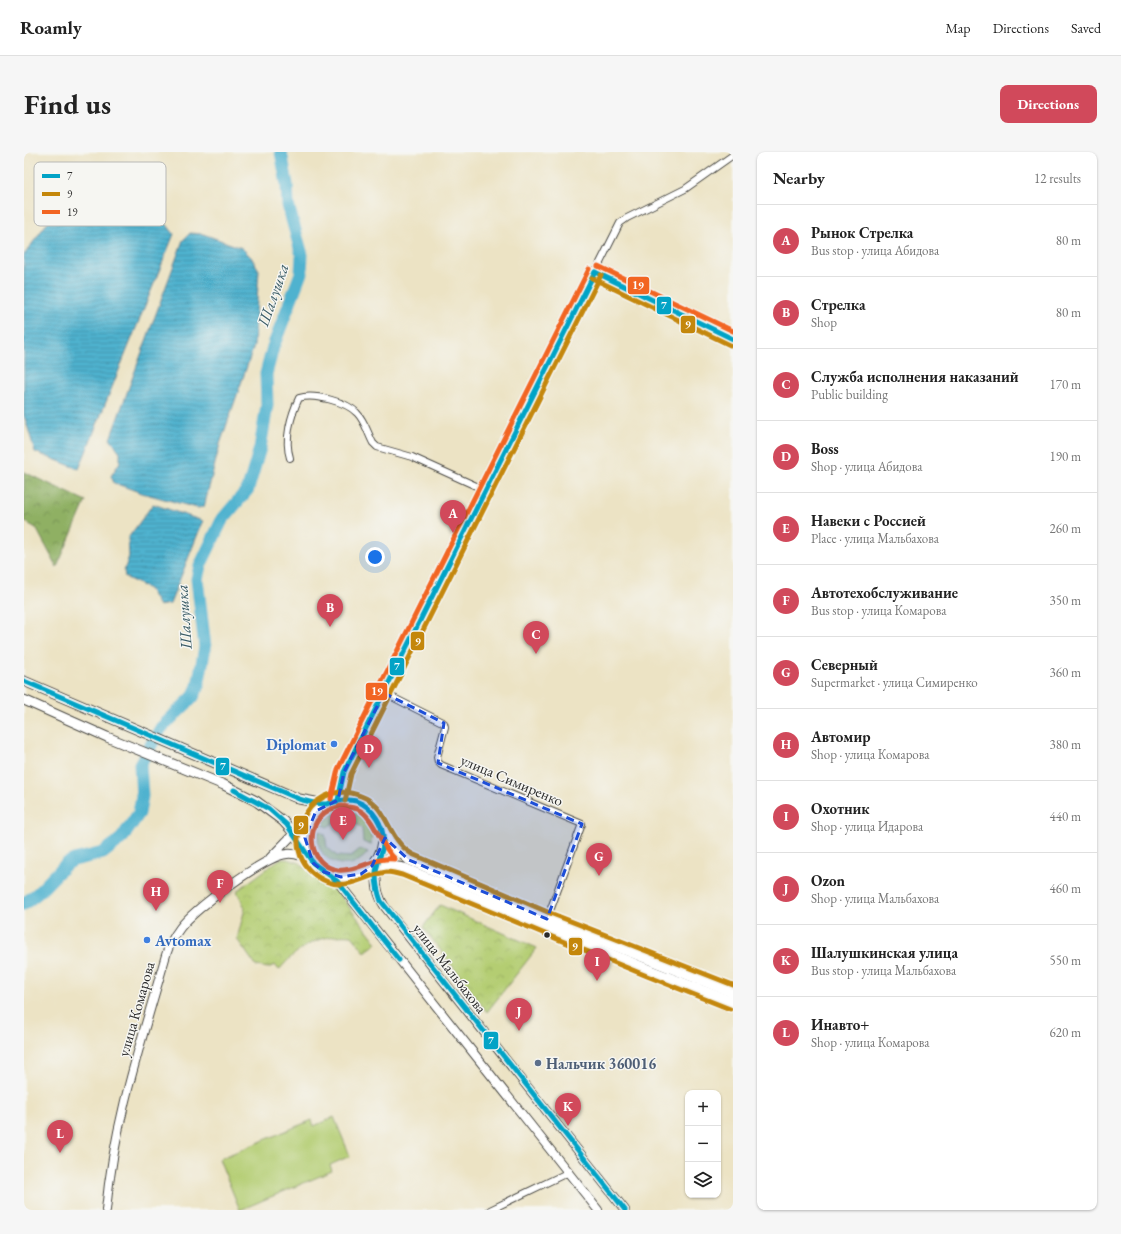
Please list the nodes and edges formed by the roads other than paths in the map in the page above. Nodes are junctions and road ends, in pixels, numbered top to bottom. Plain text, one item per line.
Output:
1 (733, 155) edge
2 (595, 272) junction
3 (733, 339) edge
4 (290, 458) dead end
5 (485, 490) junction
6 (24, 681) edge
7 (384, 693) junction
8 (24, 700) edge
9 (338, 800) junction
10 (326, 804) junction
11 (316, 811) junction
12 (381, 827) junction
13 (294, 833) junction
14 (379, 855) junction
15 (311, 860) junction
16 (268, 861) junction
17 (377, 867) junction
18 (361, 874) junction
19 (331, 875) junction
20 (547, 919) junction
21 (733, 993) edge
22 (733, 1002) edge
23 (569, 1172) junction
24 (106, 1210) edge
25 (490, 1210) edge
26 (598, 1210) edge
27 (625, 1210) edge

1 - 2 street
2 - 3 street
2 - 5 street
4 - 5 street
5 - 7 street
6 - 10 main road
7 - 9 street
7 - 20 street, улица Симиренко
8 - 13 main road
9 - 10 main road
9 - 12 main road
10 - 11 main road
11 - 13 main road
11 - 15 main road
12 - 14 main road
12 - 20 main road
13 - 15 main road
13 - 16 main road
14 - 17 main road, улица Мальбахова
14 - 18 main road
15 - 16 main road
15 - 19 main road
16 - 24 main road, улица Комарова
17 - 18 main road
17 - 22 main road
17 - 27 main road, улица Мальбахова
18 - 19 main road
19 - 23 main road
20 - 21 main road
23 - 25 street
23 - 26 main road

